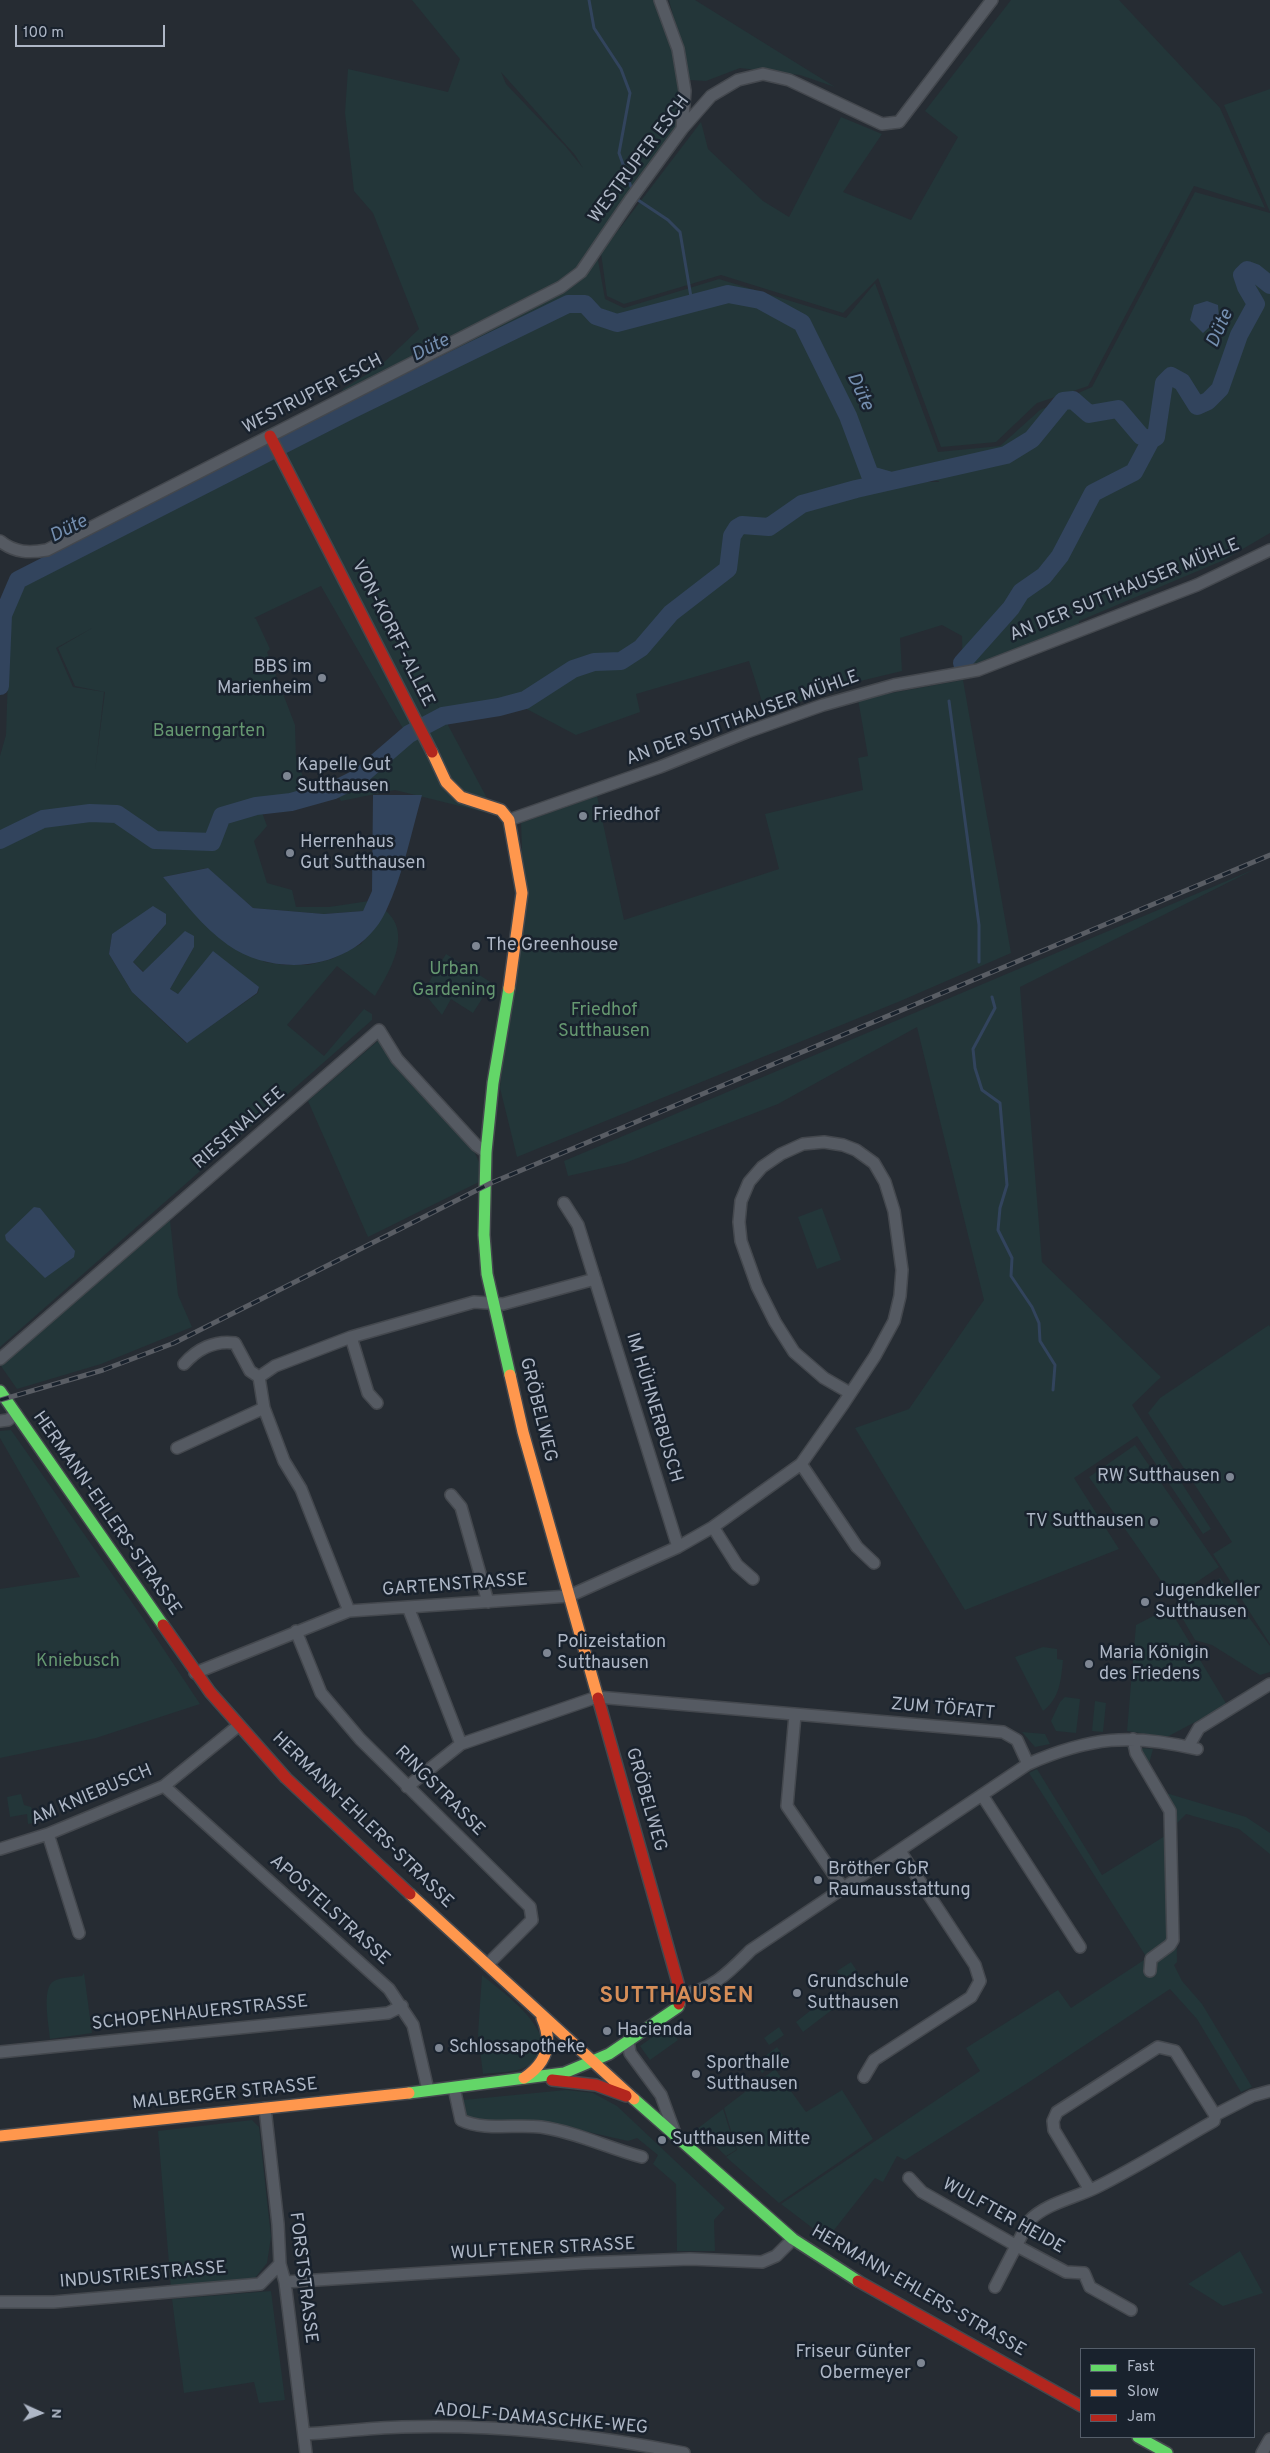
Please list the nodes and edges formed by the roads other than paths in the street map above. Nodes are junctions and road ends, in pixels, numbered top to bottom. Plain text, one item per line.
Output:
1 (660, 0) edge
2 (992, 0) edge
3 (682, 129) junction
4 (272, 440) junction
5 (0, 540) edge
6 (1270, 550) edge
7 (509, 820) junction
8 (486, 1152) junction
9 (564, 1203) dead end
10 (595, 1279) junction
11 (492, 1303) junction
12 (351, 1337) junction
13 (0, 1359) edge
14 (184, 1364) dead end
15 (259, 1377) junction
16 (0, 1391) edge
17 (850, 1394) junction
18 (377, 1403) dead end
19 (264, 1408) junction
20 (16, 1414) junction
21 (0, 1421) edge
22 (177, 1448) dead end
23 (801, 1464) junction
24 (451, 1495) dead end
25 (713, 1527) junction
26 (678, 1548) junction
27 (874, 1563) dead end
28 (753, 1579) dead end
29 (569, 1596) junction
30 (488, 1602) junction
31 (408, 1607) junction
32 (348, 1611) junction
33 (296, 1631) junction
34 (195, 1673) junction
35 (1270, 1684) edge
36 (597, 1697) junction
37 (795, 1715) junction
38 (238, 1726) junction
39 (1133, 1739) junction
40 (461, 1744) junction
41 (1028, 1764) junction
42 (164, 1786) junction
43 (408, 1787) junction
44 (982, 1795) junction
45 (48, 1834) junction
46 (0, 1849) edge
47 (900, 1852) junction
48 (843, 1888) junction
49 (80, 1933) dead end
50 (1080, 1947) dead end
51 (488, 1964) junction
52 (1150, 1971) dead end
53 (682, 1994) junction
54 (402, 2006) junction
55 (539, 2012) junction
56 (628, 2041) junction
57 (0, 2052) edge
58 (594, 2062) junction
59 (864, 2077) dead end
60 (533, 2078) junction
61 (519, 2080) junction
62 (454, 2088) junction
63 (428, 2090) junction
64 (1270, 2091) edge
65 (633, 2098) junction
66 (265, 2108) junction
67 (1215, 2115) junction
68 (0, 2136) edge
69 (677, 2138) junction
70 (642, 2156) dead end
71 (909, 2178) dead end
72 (1090, 2190) junction
73 (794, 2239) junction
74 (1015, 2245) junction
75 (280, 2264) junction
76 (285, 2282) junction
77 (995, 2287) dead end
78 (0, 2302) edge
79 (1131, 2310) dead end
80 (1080, 2405) edge
81 (304, 2434) junction
82 (1140, 2438) edge
83 (1270, 2439) edge
84 (306, 2453) edge
85 (684, 2453) edge
86 (1167, 2453) edge
87 (1262, 2453) edge

1 - 3 street
2 - 3 street, WESTRUPER ESCH
3 - 4 street, WESTRUPER ESCH
4 - 5 street, WESTRUPER ESCH
4 - 7 street, VON-KORFF-ALLEE
6 - 7 street, AN DER SUTTHAUSER MÜHLE
7 - 8 street, GRÖBELWEG
8 - 11 street, GRÖBELWEG
8 - 13 street, RIESENALLEE
9 - 10 street, IM HÜHNERBUSCH
10 - 11 street
10 - 26 street, IM HÜHNERBUSCH
11 - 12 street
11 - 29 street, GRÖBELWEG
12 - 15 street
12 - 18 street
14 - 15 street
15 - 19 street
16 - 20 street, HERMANN-EHLERS-STRASSE
17 - 17 street, GARTENSTRASSE
17 - 23 street, GARTENSTRASSE
19 - 22 street
19 - 32 street
20 - 21 street
20 - 34 street, HERMANN-EHLERS-STRASSE
23 - 25 street, GARTENSTRASSE
23 - 27 street
24 - 30 street
25 - 26 street, GARTENSTRASSE
25 - 28 street
26 - 29 street, GARTENSTRASSE
29 - 30 street, GARTENSTRASSE
29 - 36 street, GRÖBELWEG
30 - 31 street, GARTENSTRASSE
31 - 32 street, GARTENSTRASSE
31 - 40 street
32 - 33 street, GARTENSTRASSE
33 - 34 street, GARTENSTRASSE
33 - 43 street, RINGSTRASSE
34 - 38 street, HERMANN-EHLERS-STRASSE
35 - 39 street
36 - 37 street, ZUM TÖFATT
36 - 40 street
36 - 53 street, GRÖBELWEG
37 - 41 street, ZUM TÖFATT
37 - 48 street
38 - 42 street, AM KNIEBUSCH
38 - 51 street, HERMANN-EHLERS-STRASSE
39 - 41 street
39 - 52 street
40 - 43 street
41 - 44 street
42 - 45 street, AM KNIEBUSCH
42 - 54 street, APOSTELSTRASSE
43 - 51 street, RINGSTRASSE
44 - 47 street
44 - 50 street
45 - 46 street, AM KNIEBUSCH
45 - 49 street
47 - 48 street
47 - 59 street
48 - 53 street
51 - 55 street, HERMANN-EHLERS-STRASSE
53 - 56 street, MALBERGER STRASSE
54 - 57 street, SCHOPENHAUERSTRASSE
54 - 63 street, APOSTELSTRASSE
55 - 58 street, HERMANN-EHLERS-STRASSE
55 - 61 street
56 - 58 street, MALBERGER STRASSE
56 - 69 street, HERMANN-EHLERS-STRASSE
58 - 60 street, MALBERGER STRASSE
58 - 65 street, HERMANN-EHLERS-STRASSE
60 - 61 street, MALBERGER STRASSE
60 - 65 street
61 - 62 street, MALBERGER STRASSE
62 - 63 street, MALBERGER STRASSE
62 - 70 street
63 - 66 street, MALBERGER STRASSE
64 - 67 street
65 - 69 street, HERMANN-EHLERS-STRASSE
66 - 68 street, MALBERGER STRASSE
66 - 75 street, FORSTSTRASSE
67 - 72 street
67 - 72 street
69 - 73 street, HERMANN-EHLERS-STRASSE
71 - 74 street, WULFTER HEIDE
72 - 74 street
73 - 76 street, WULFTENER STRASSE
73 - 80 street, HERMANN-EHLERS-STRASSE
74 - 77 street
74 - 79 street, WULFTER HEIDE
75 - 76 street, FORSTSTRASSE
75 - 78 street, INDUSTRIESTRASSE
76 - 81 street, FORSTSTRASSE
81 - 84 street, FORSTSTRASSE
81 - 85 street, ADOLF-DAMASCHKE-WEG
82 - 86 street
83 - 87 street

